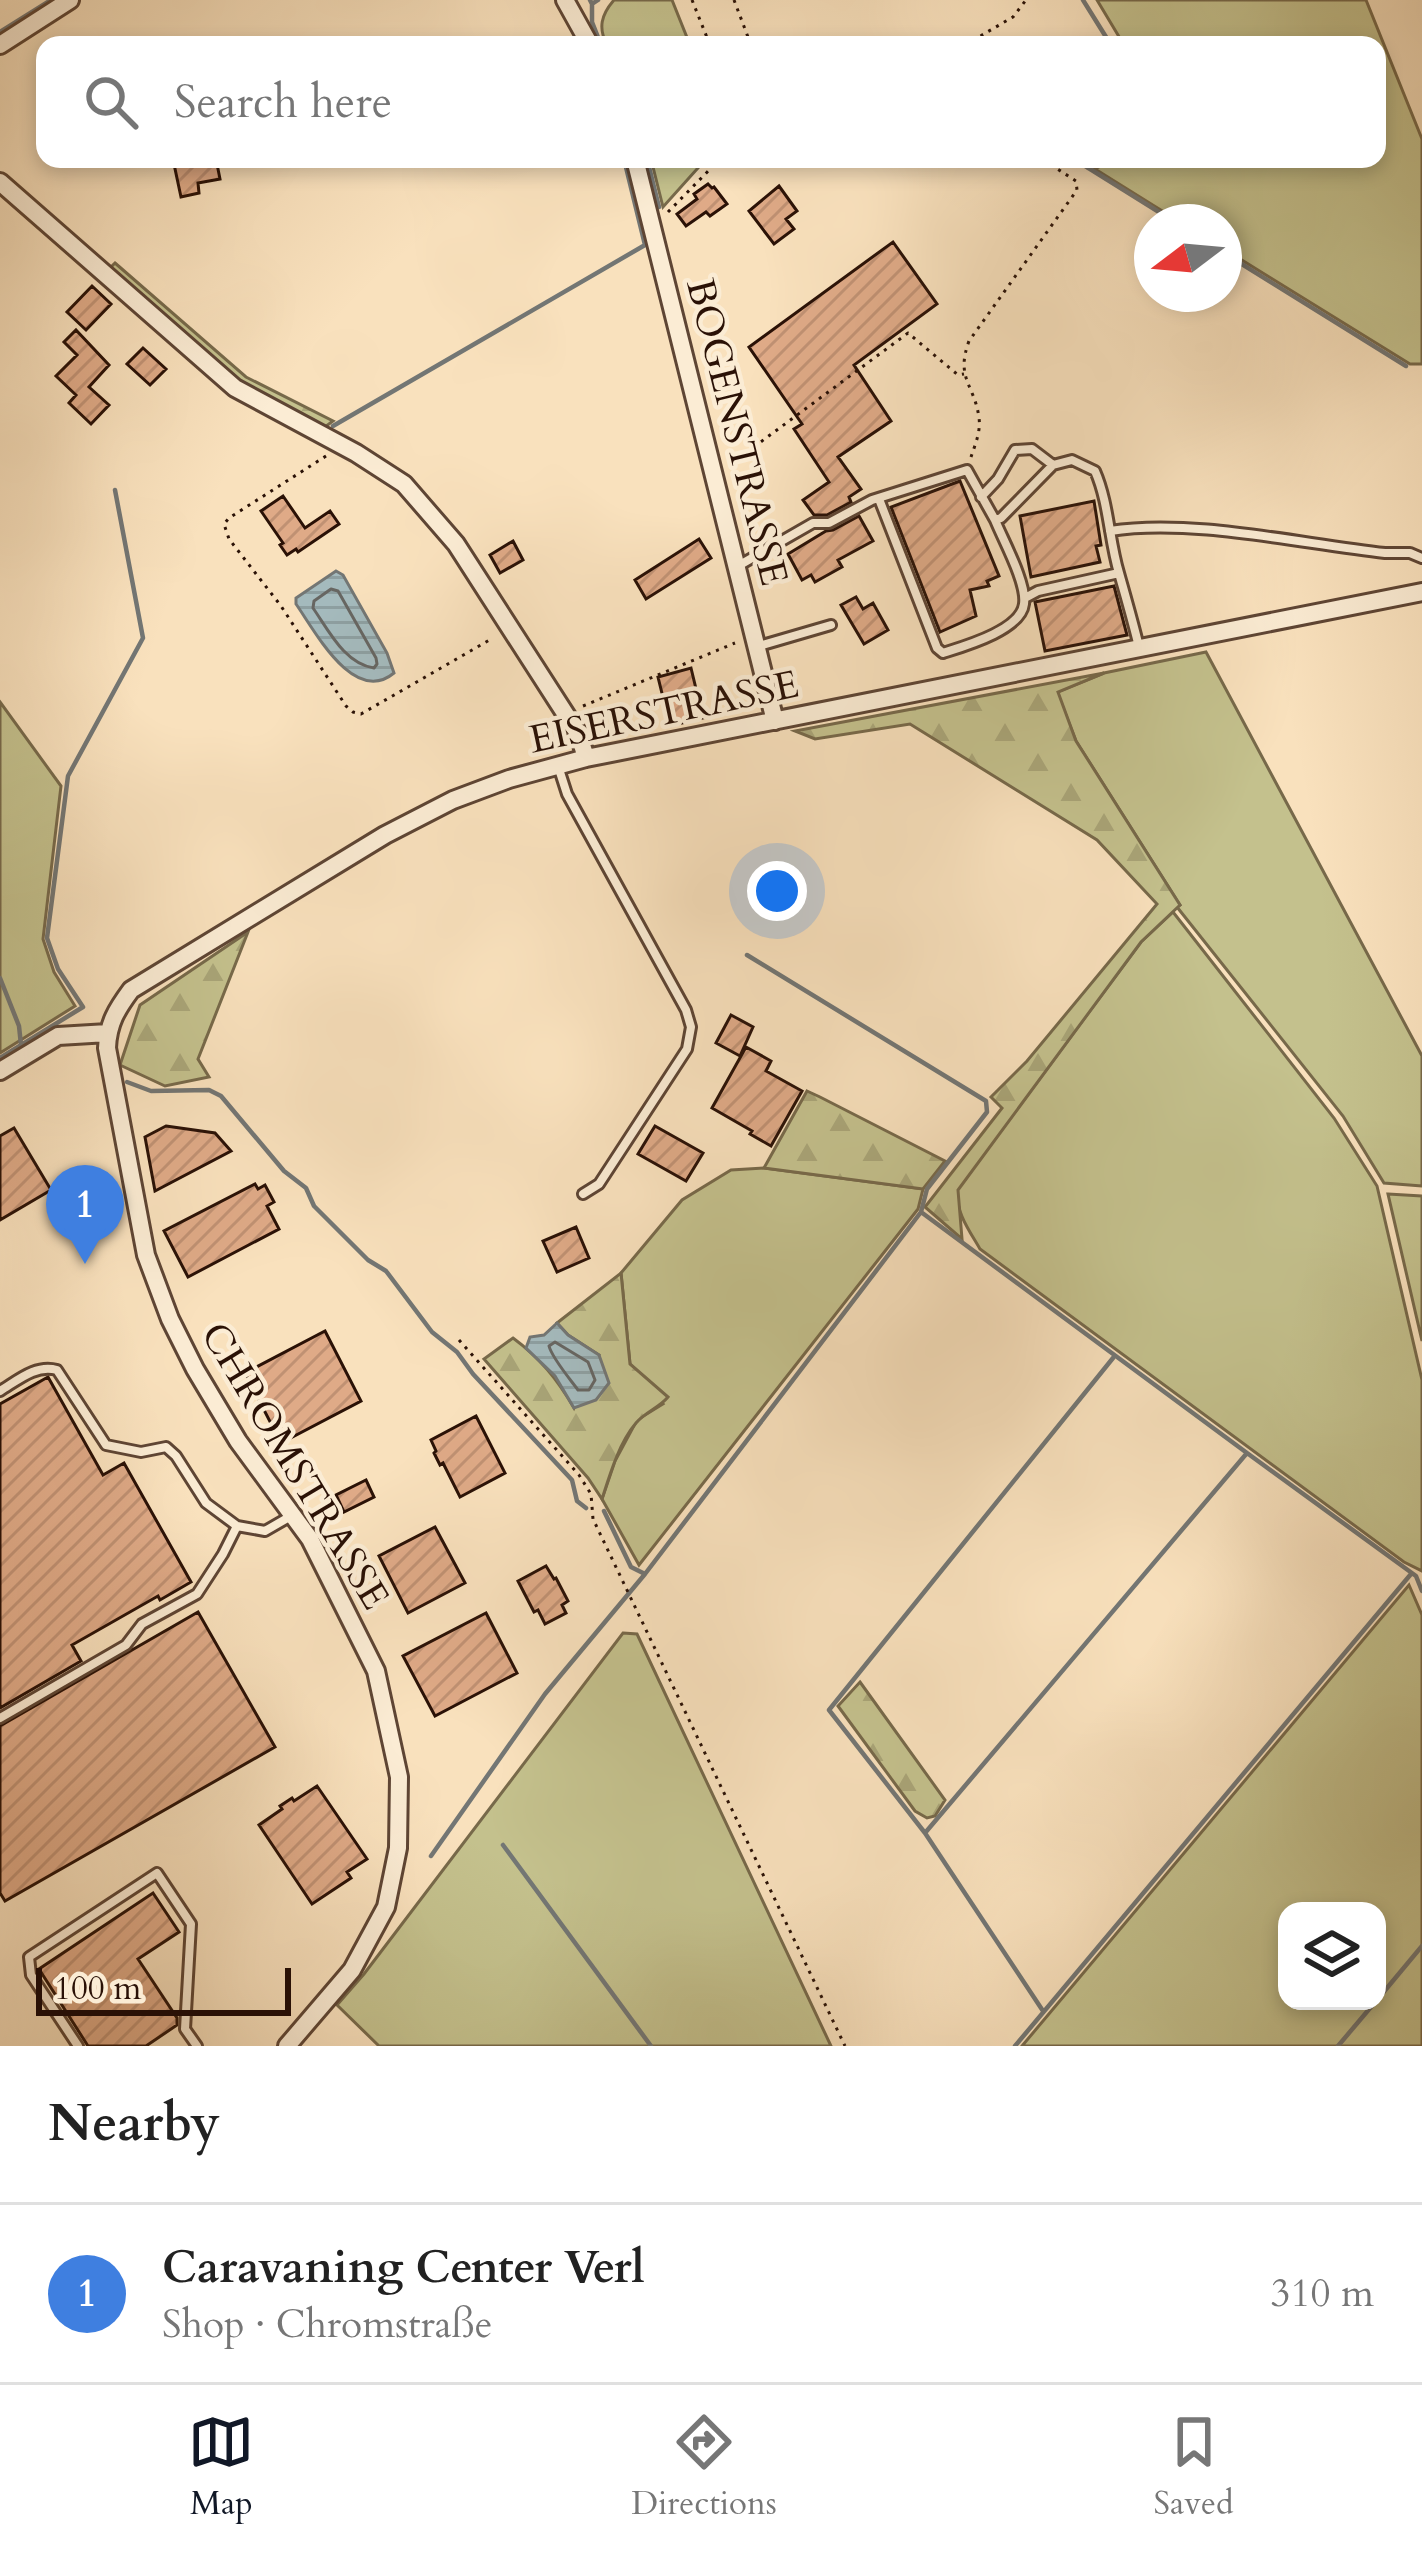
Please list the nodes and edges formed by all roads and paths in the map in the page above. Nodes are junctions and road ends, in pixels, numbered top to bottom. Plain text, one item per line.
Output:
1 (70, 0) edge
2 (565, 0) edge
3 (692, 0) edge
4 (734, 0) edge
5 (1026, 0) edge
6 (585, 36) edge
7 (706, 36) edge
8 (748, 36) edge
9 (980, 36) edge
10 (0, 45) edge
11 (637, 168) edge
12 (711, 168) edge
13 (1056, 168) edge
14 (0, 182) edge
15 (650, 219) junction
16 (964, 374) junction
17 (338, 444) junction
18 (1053, 465) junction
19 (712, 468) junction
20 (967, 470) junction
21 (981, 497) junction
22 (879, 499) junction
23 (995, 520) junction
24 (1110, 531) junction
25 (1422, 558) edge
26 (737, 567) junction
27 (1119, 573) junction
28 (1422, 592) edge
29 (1024, 598) junction
30 (831, 625) dead end
31 (510, 628) junction
32 (756, 641) junction
33 (1140, 648) junction
34 (565, 714) junction
35 (776, 721) junction
36 (586, 758) junction
37 (557, 765) junction
38 (107, 1033) junction
39 (0, 1071) edge
40 (583, 1194) dead end
41 (459, 1340) dead end
42 (0, 1390) edge
43 (293, 1515) junction
44 (237, 1526) junction
45 (0, 1718) edge
46 (78, 2046) edge
47 (197, 2046) edge
48 (287, 2046) edge
49 (845, 2046) edge

1 - 10 street
2 - 6 street
3 - 7 path
4 - 8 path
5 - 9 path
11 - 15 street, BOGENSTRASSE
12 - 15 path
13 - 16 path
14 - 17 street
15 - 19 street, BOGENSTRASSE
16 - 19 path
16 - 20 path
17 - 31 street
17 - 31 path
18 - 21 lane
18 - 23 lane
18 - 24 lane
19 - 26 street, BOGENSTRASSE
20 - 21 lane
20 - 22 lane
21 - 23 lane
22 - 26 lane
22 - 29 lane
23 - 29 lane
24 - 25 lane
24 - 27 lane
26 - 32 street, BOGENSTRASSE
27 - 29 lane
27 - 33 lane
28 - 33 street, EISERSTRASSE
30 - 32 lane
31 - 34 street
32 - 34 path
32 - 35 street, BOGENSTRASSE
33 - 35 street, EISERSTRASSE
34 - 36 street
35 - 36 street, EISERSTRASSE
36 - 37 street, EISERSTRASSE
37 - 38 street, EISERSTRASSE
37 - 40 lane
38 - 39 street
38 - 43 street, CHROMSTRASSE
41 - 49 path
42 - 44 lane
43 - 44 lane
43 - 48 street, CHROMSTRASSE
44 - 45 lane
46 - 47 lane

